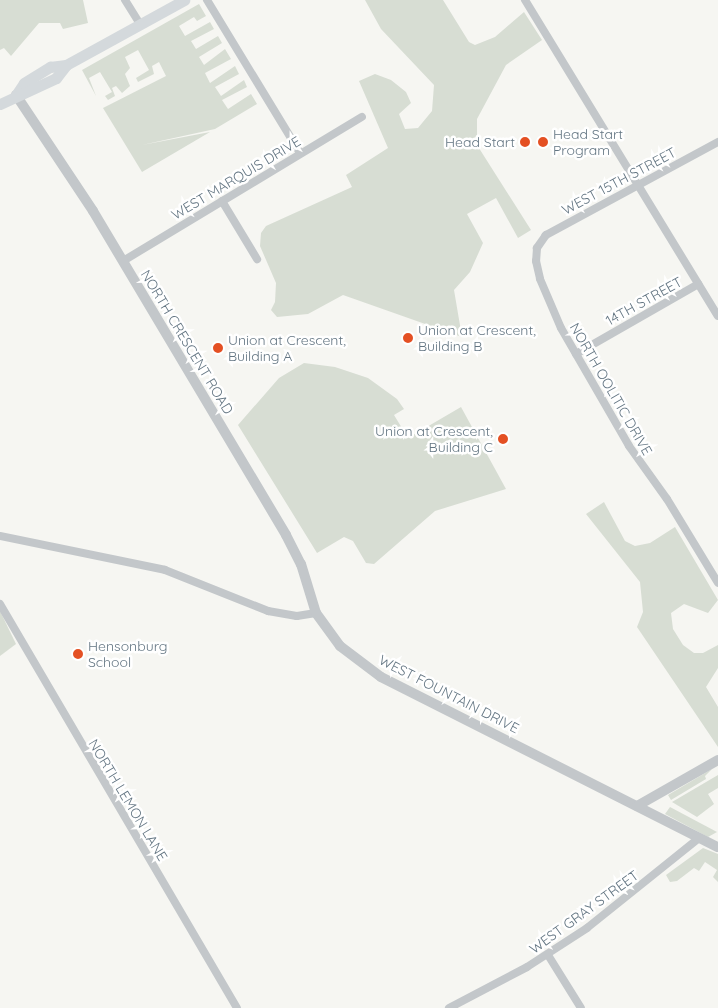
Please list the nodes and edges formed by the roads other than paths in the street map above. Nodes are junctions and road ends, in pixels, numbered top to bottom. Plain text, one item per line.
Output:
1 (126, 0) edge
2 (184, 0) edge
3 (207, 0) edge
4 (525, 0) edge
5 (140, 24) junction
6 (16, 94) junction
7 (0, 104) edge
8 (362, 117) dead end
9 (718, 142) edge
10 (300, 154) junction
11 (638, 185) junction
12 (222, 201) junction
13 (537, 248) joint
14 (257, 259) dead end
15 (123, 260) junction
16 (698, 284) junction
17 (718, 316) edge
18 (576, 354) junction
19 (0, 536) edge
20 (717, 578) edge
21 (0, 604) edge
22 (316, 613) junction
23 (718, 760) edge
24 (637, 806) junction
25 (699, 838) junction
26 (718, 847) edge
27 (548, 955) junction
28 (237, 1008) edge
29 (449, 1008) edge
30 (581, 1008) edge

1 - 5 street
2 - 5 main road
3 - 10 street
4 - 11 street
5 - 6 main road
6 - 7 main road
6 - 15 street, NORTH CRESCENT ROAD
8 - 10 street, WEST MARQUIS DRIVE
9 - 11 street, WEST 15TH STREET
10 - 12 street, WEST MARQUIS DRIVE
11 - 13 street, WEST 15TH STREET
11 - 16 street
12 - 14 street
12 - 15 street, WEST MARQUIS DRIVE
13 - 18 street, NORTH OOLITIC DRIVE
15 - 22 street, NORTH CRESCENT ROAD
16 - 17 street
16 - 18 street, 14TH STREET
18 - 20 street, NORTH OOLITIC DRIVE
19 - 22 street
21 - 28 street, NORTH LEMON LANE
22 - 24 street, WEST FOUNTAIN DRIVE
23 - 24 street
24 - 25 street, WEST FOUNTAIN DRIVE
25 - 26 street, WEST FOUNTAIN DRIVE
25 - 27 street, WEST GRAY STREET
27 - 29 street, WEST GRAY STREET
27 - 30 street

